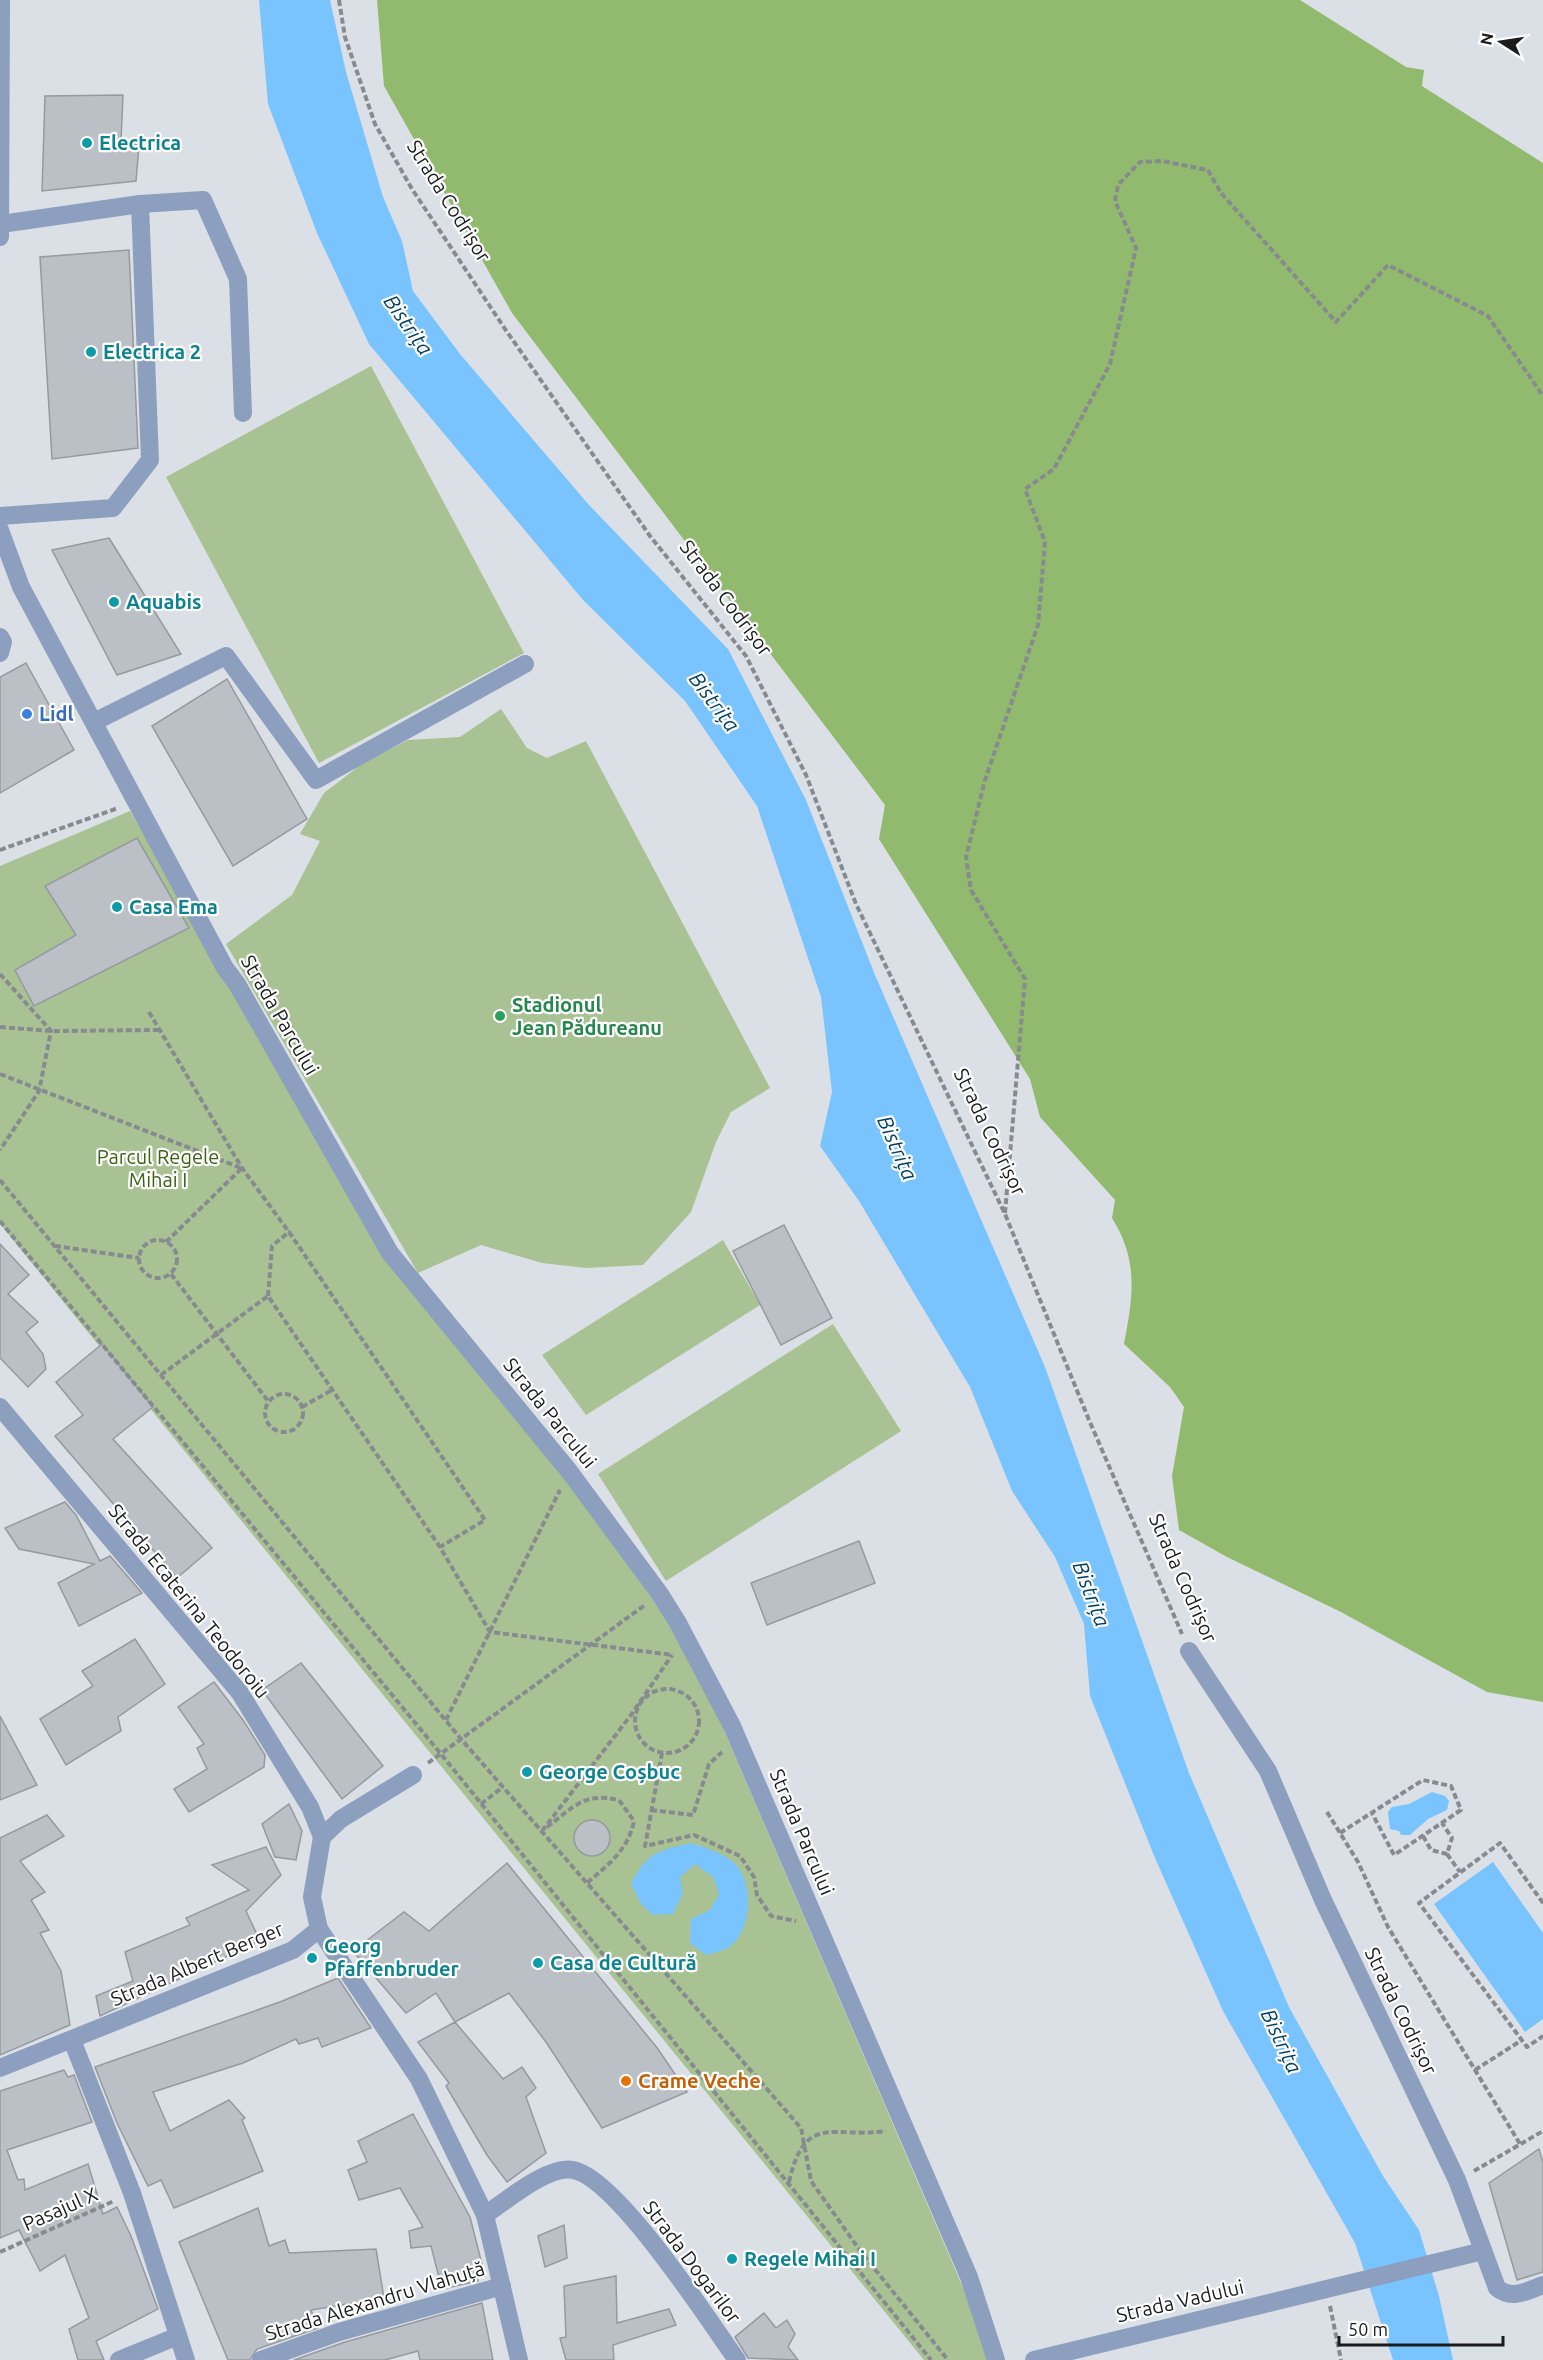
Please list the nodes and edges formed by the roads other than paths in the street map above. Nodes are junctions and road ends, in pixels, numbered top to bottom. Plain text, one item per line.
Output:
1 (1, 0) edge
2 (140, 204) junction
3 (1, 224) edge
4 (0, 237) edge
5 (243, 413) dead end
6 (0, 516) edge
7 (0, 530) edge
8 (0, 637) edge
9 (0, 653) edge
10 (525, 664) dead end
11 (94, 722) junction
12 (0, 1407) edge
13 (1189, 1651) road end
14 (413, 1775) dead end
15 (322, 1838) junction
16 (319, 1929) junction
17 (72, 2040) junction
18 (0, 2067) edge
19 (485, 2215) junction
20 (1483, 2251) junction
21 (1543, 2285) edge
22 (502, 2286) junction
23 (178, 2336) junction
24 (119, 2360) edge
25 (186, 2360) edge
26 (261, 2360) edge
27 (519, 2360) edge
28 (737, 2360) edge
29 (996, 2360) edge
30 (1034, 2360) edge

1 - 3 street
2 - 3 street
2 - 5 street
2 - 6 street
3 - 4 street
7 - 11 street, Strada Parcului
8 - 9 street
10 - 11 street
11 - 29 street, Strada Parcului
12 - 15 street, Strada Ecaterina Teodoroiu
13 - 20 street, Strada Codrișor
14 - 15 street
15 - 16 street
16 - 17 street, Strada Albert Berger
16 - 19 street
17 - 18 street, Strada Albert Berger
17 - 23 street
19 - 22 street
19 - 28 street, Strada Dogarilor
20 - 21 street, Strada Codrișor
20 - 30 street, Strada Vadului
22 - 26 street, Strada Alexandru Vlahuță
22 - 27 street
23 - 24 street
23 - 25 street

